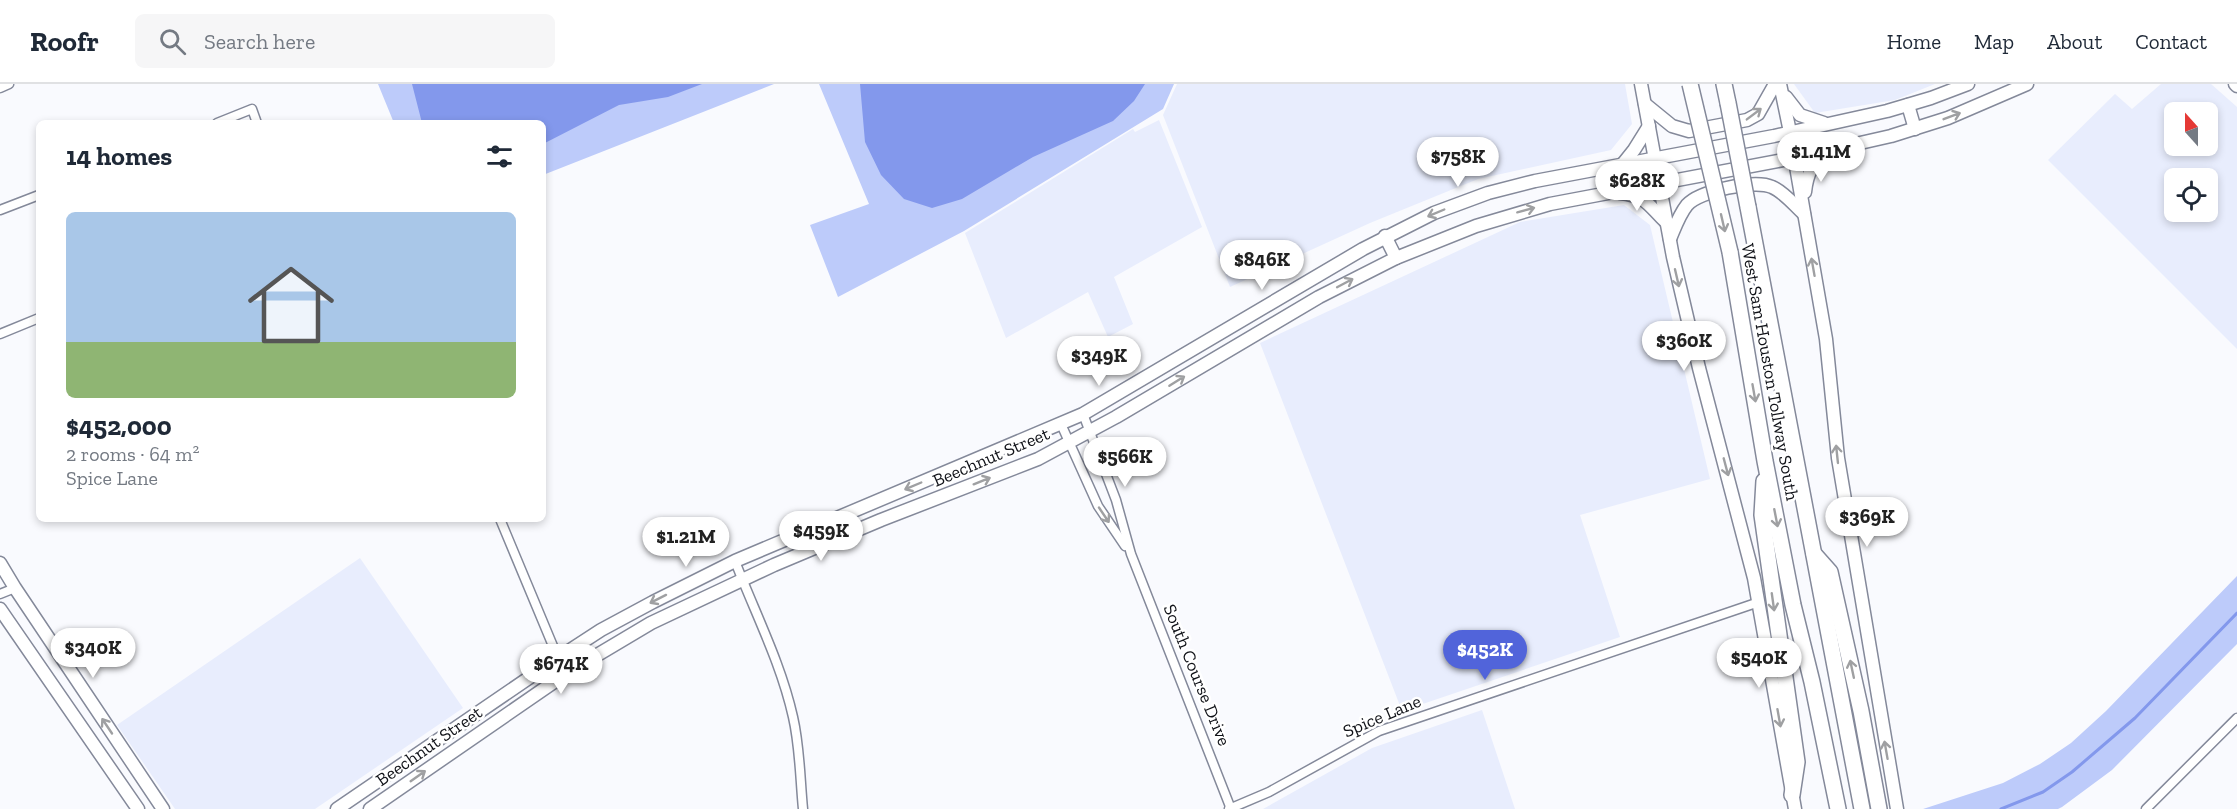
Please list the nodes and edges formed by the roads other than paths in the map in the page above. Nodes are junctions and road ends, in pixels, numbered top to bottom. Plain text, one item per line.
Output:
1 (9, 84) edge
2 (1641, 84) edge
3 (1690, 84) edge
4 (1724, 84) edge
5 (1968, 84) edge
6 (2026, 84) edge
7 (1778, 85) edge
8 (0, 88) edge
9 (1645, 104) junction
10 (1908, 105) junction
11 (224, 120) edge
12 (256, 120) edge
13 (1828, 124) junction
14 (1649, 126) junction
15 (1915, 129) junction
16 (1790, 132) junction
17 (1837, 148) junction
18 (1655, 158) junction
19 (1794, 158) junction
20 (1622, 165) junction
21 (1659, 183) junction
22 (1610, 192) junction
23 (36, 196) edge
24 (0, 210) edge
25 (1804, 214) junction
26 (1666, 223) junction
27 (1385, 236) junction
28 (1669, 240) junction
29 (1396, 258) junction
30 (1250, 315) junction
31 (36, 319) edge
32 (1261, 330) junction
33 (0, 334) edge
34 (1083, 414) junction
35 (1061, 424) junction
36 (1090, 432) junction
37 (1069, 444) junction
38 (1765, 460) junction
39 (876, 501) junction
40 (881, 520) junction
41 (501, 522) edge
42 (1814, 553) junction
43 (1131, 554) junction
44 (735, 561) junction
45 (0, 562) edge
46 (742, 579) junction
47 (15, 588) junction
48 (0, 594) edge
49 (1759, 602) junction
50 (0, 609) edge
51 (558, 658) junction
52 (538, 692) junction
53 (472, 716) junction
54 (2237, 718) edge
55 (483, 731) junction
56 (126, 754) junction
57 (108, 766) junction
58 (353, 798) junction
59 (1794, 802) edge
60 (1897, 808) edge
61 (138, 809) edge
62 (163, 809) edge
63 (336, 809) edge
64 (361, 809) edge
65 (370, 809) edge
66 (803, 809) edge
67 (1231, 809) edge
68 (1838, 809) edge
69 (1862, 809) edge
70 (1880, 809) edge
71 (2146, 809) edge

1 - 8 street
2 - 9 main road
3 -> 38 highway, West Sam Houston Tollway South, bridge
4 - 42 highway, West Sam Houston Tollway South, bridge
5 - 10 main road, Beechnut Street
15 -> 6 main road, Beechnut Street
9 -> 7 main road
7 - 13 main road
7 - 16 main road
9 - 14 main road
10 - 13 main road, Beechnut Street
10 - 15 main road
11 - 12 street
13 - 16 main road, Beechnut Street
14 - 18 main road
14 - 20 main road
15 - 17 main road, Beechnut Street
16 - 18 main road, Beechnut Street
16 - 19 main road
17 - 19 main road, Beechnut Street
17 - 25 main road
18 - 20 main road, Beechnut Street
18 - 21 main road
19 - 21 main road, Beechnut Street
19 - 25 main road
20 -> 27 main road, Beechnut Street
21 - 22 main road, Beechnut Street
21 - 26 main road
22 - 26 main road
29 -> 22 main road, Beechnut Street
23 - 24 street
25 - 28 main road
60 -> 25 main road
26 - 28 main road
27 - 29 main road
27 - 30 main road, Beechnut Street
28 -> 49 main road
32 -> 29 main road, Beechnut Street
30 - 32 main road
30 - 34 main road, Beechnut Street
31 - 33 street
36 -> 32 main road, Beechnut Street
34 - 35 main road, Beechnut Street
34 - 36 street, South Course Drive
35 - 37 street, South Course Drive
35 -> 39 main road, Beechnut Street
36 - 37 main road, Beechnut Street
36 - 43 street, South Course Drive
40 -> 37 main road, Beechnut Street
37 -> 43 street, South Course Drive
38 -> 59 highway
38 -> 68 highway, West Sam Houston Tollway South
39 - 40 main road
39 - 44 main road, Beechnut Street
40 - 46 main road, Beechnut Street
41 - 51 street
42 - 69 highway, West Sam Houston Tollway South
70 -> 42 highway
43 - 67 street, South Course Drive
44 - 46 street
44 -> 51 main road, Beechnut Street
45 - 47 main road
46 - 52 main road, Beechnut Street
46 - 66 street
47 - 48 street
56 -> 47 main road
49 -> 59 main road
49 - 67 street, Spice Lane
50 - 57 main road
51 - 52 main road
51 - 53 main road, Beechnut Street
52 - 55 main road, Beechnut Street
53 - 55 main road
53 - 58 main road, Beechnut Street
54 - 71 street
65 -> 55 main road, Beechnut Street
56 - 57 main road
56 - 62 main road
57 - 61 main road
58 - 63 main road, Beechnut Street
58 - 64 main road

